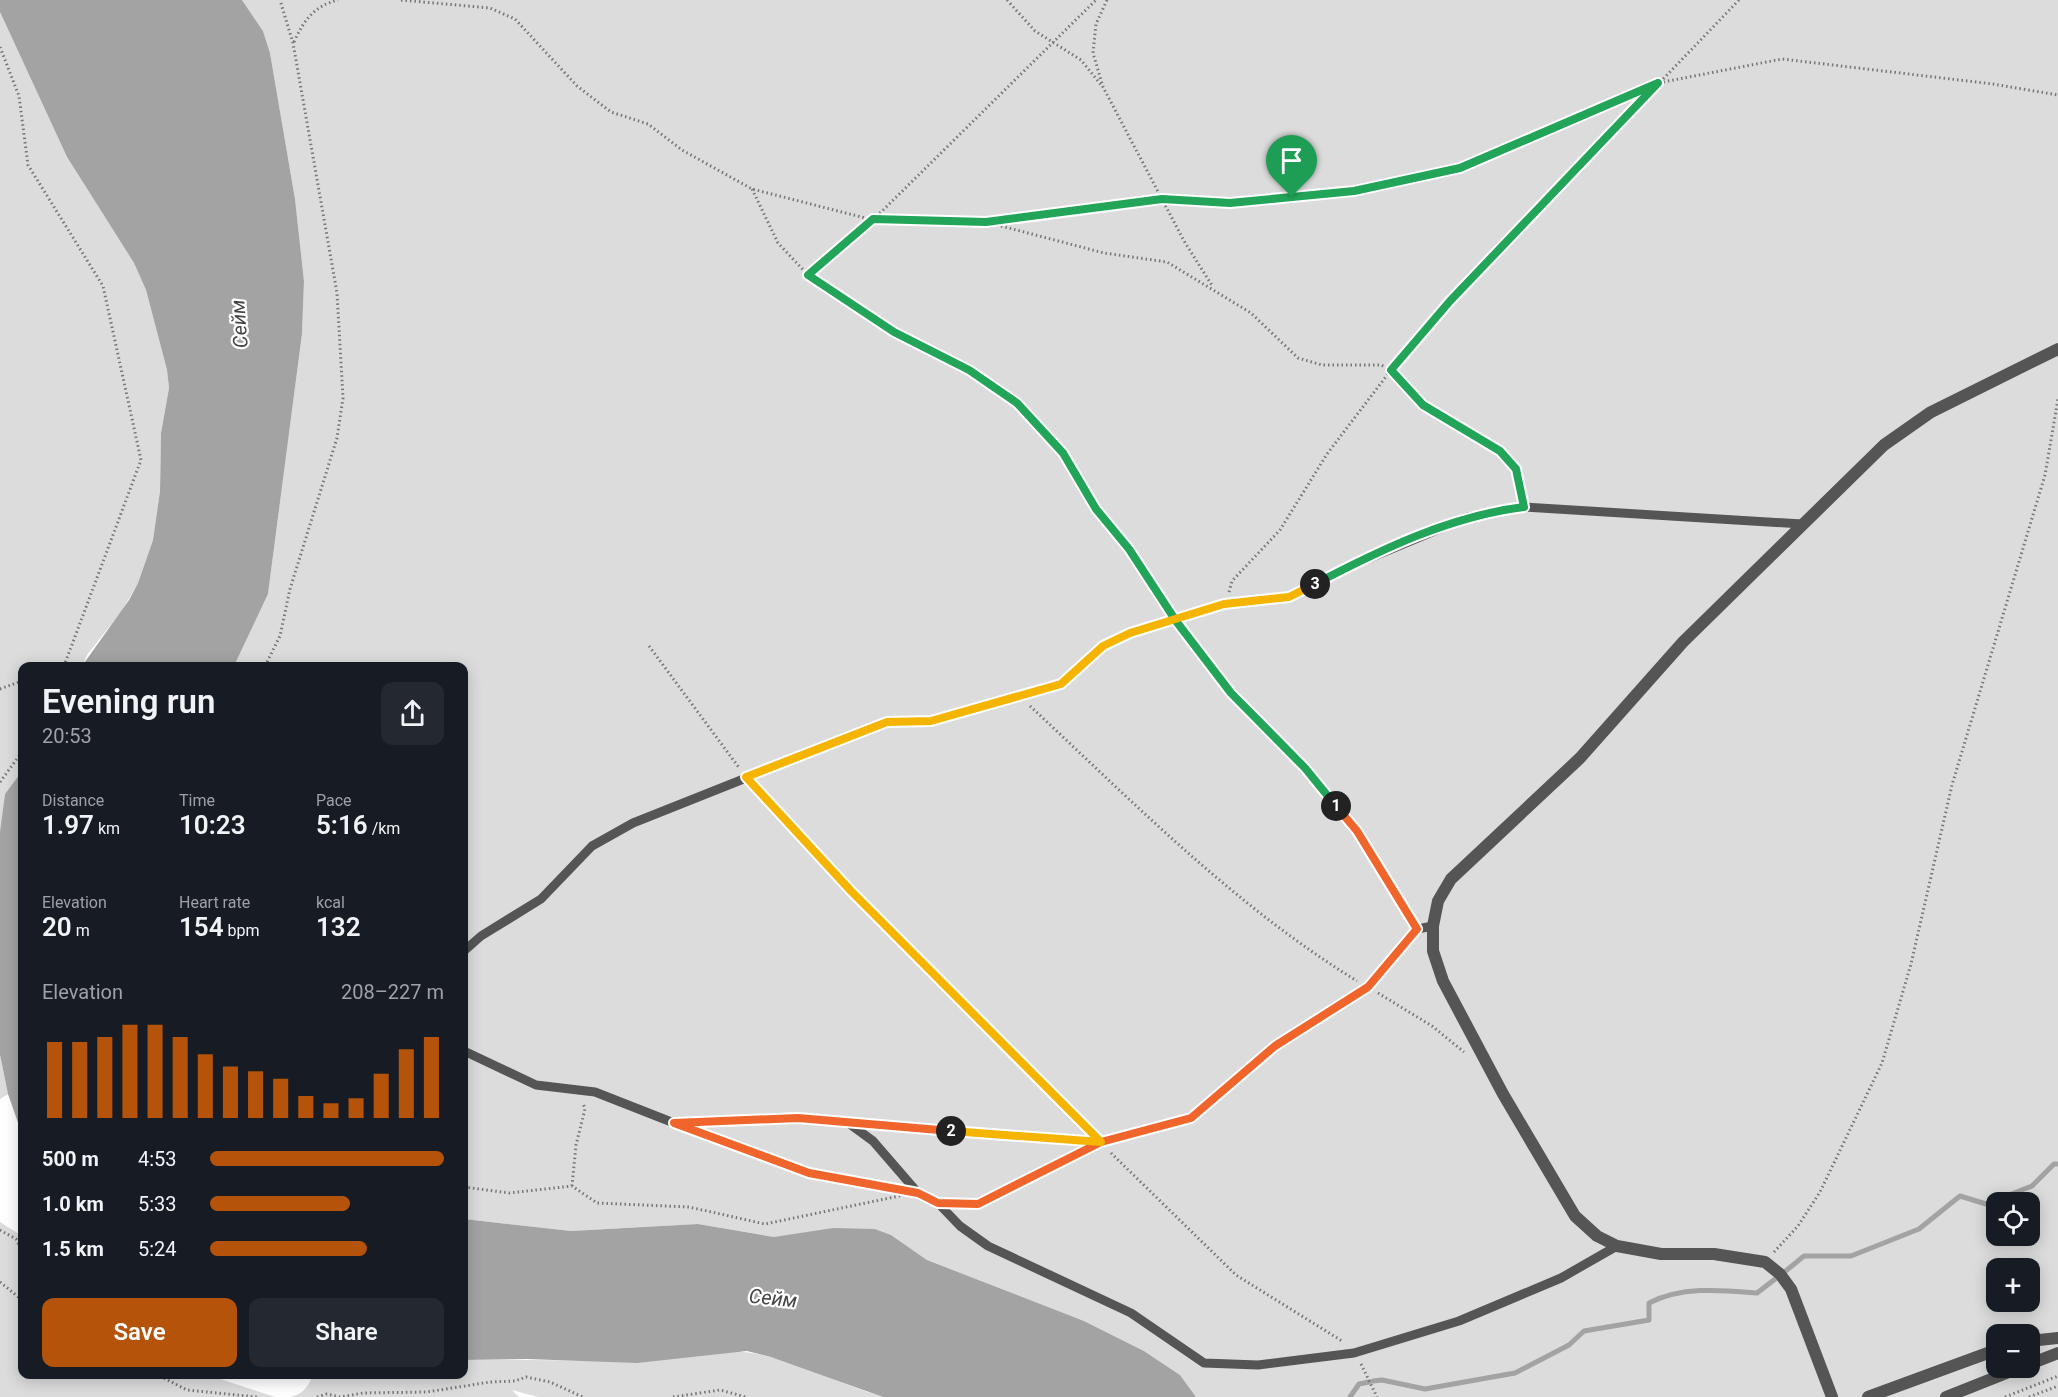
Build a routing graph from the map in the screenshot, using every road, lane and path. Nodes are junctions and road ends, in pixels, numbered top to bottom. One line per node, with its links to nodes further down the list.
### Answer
1 (280, 0): 8 (path)
2 (338, 0): 8 (path)
3 (401, 0): 14 (path)
4 (1007, 0): 9 (path)
5 (1096, 0): 9 (path)
6 (1107, 0): 12 (path)
7 (1739, 0): 11 (path)
8 (293, 43): 29 (path)
9 (1052, 44): 12 (path); 16 (path)
10 (0, 47): 28 (path)
11 (1658, 83): 13 (path); 15 (path); 21 (path)
12 (1103, 87): 15 (path)
13 (2058, 95)
14 (752, 189): 16 (path); 18 (path)
15 (1162, 199): 17 (path); 19 (path)
16 (873, 219): 17 (path); 18 (path)
17 (986, 222): 19 (path)
18 (808, 275): 26 (path)
19 (1214, 289): 21 (path)
20 (2058, 349): 24 (street)
21 (1391, 370): 23 (path); 25 (path)
22 (2058, 399): 53 (path)
23 (1524, 507): 24 (lane); 25 (lane)
24 (1802, 524): 36 (street)
25 (1224, 604): 26 (lane)
26 (1176, 621): 32 (lane); 37 (path)
27 (649, 646): 34 (path)
28 (65, 662)
29 (267, 662)
30 (18, 682): 31 (path)
31 (0, 689)
32 (1020, 696): 34 (lane); 39 (path)
33 (18, 757): 35 (path)
34 (746, 777): 38 (lane); 45 (path)
35 (0, 782)
36 (1433, 926): 37 (lane); 52 (street)
37 (1417, 929): 39 (lane)
38 (468, 947)
39 (1368, 987): 41 (path); 45 (lane)
40 (468, 1053): 42 (lane)
41 (1468, 1056)
42 (577, 1090): 44 (lane); 46 (path)
43 (847, 1122): 44 (lane); 45 (path); 48 (lane)
44 (674, 1123): 48 (path)
45 (1101, 1142): 49 (lane); 58 (path)
46 (572, 1186): 47 (path); 48 (path)
47 (468, 1187)
48 (918, 1193): 49 (lane)
49 (938, 1203): 58 (lane)
50 (0, 1230): 51 (path)
51 (18, 1243)
52 (1617, 1246): 53 (street); 58 (lane)
53 (1765, 1262): 72 (street)
54 (0, 1282): 55 (path)
55 (18, 1297)
56 (2058, 1338): 57 (street)
57 (2040, 1340)
58 (1354, 1353): 71 (path)
59 (2058, 1353): 61 (street)
60 (1986, 1354): 73 (street)
61 (2040, 1360)
62 (2058, 1377): 75 (path)
63 (1994, 1378): 74 (street)
64 (166, 1379): 66 (path)
65 (2058, 1386): 76 (path)
66 (257, 1397)
67 (317, 1397): 68 (path)
68 (583, 1397)
69 (673, 1397): 70 (path)
70 (747, 1397)
71 (1377, 1397)
72 (1832, 1397)
73 (1868, 1397)
74 (1946, 1397)
75 (2005, 1397)
76 (2029, 1397)

